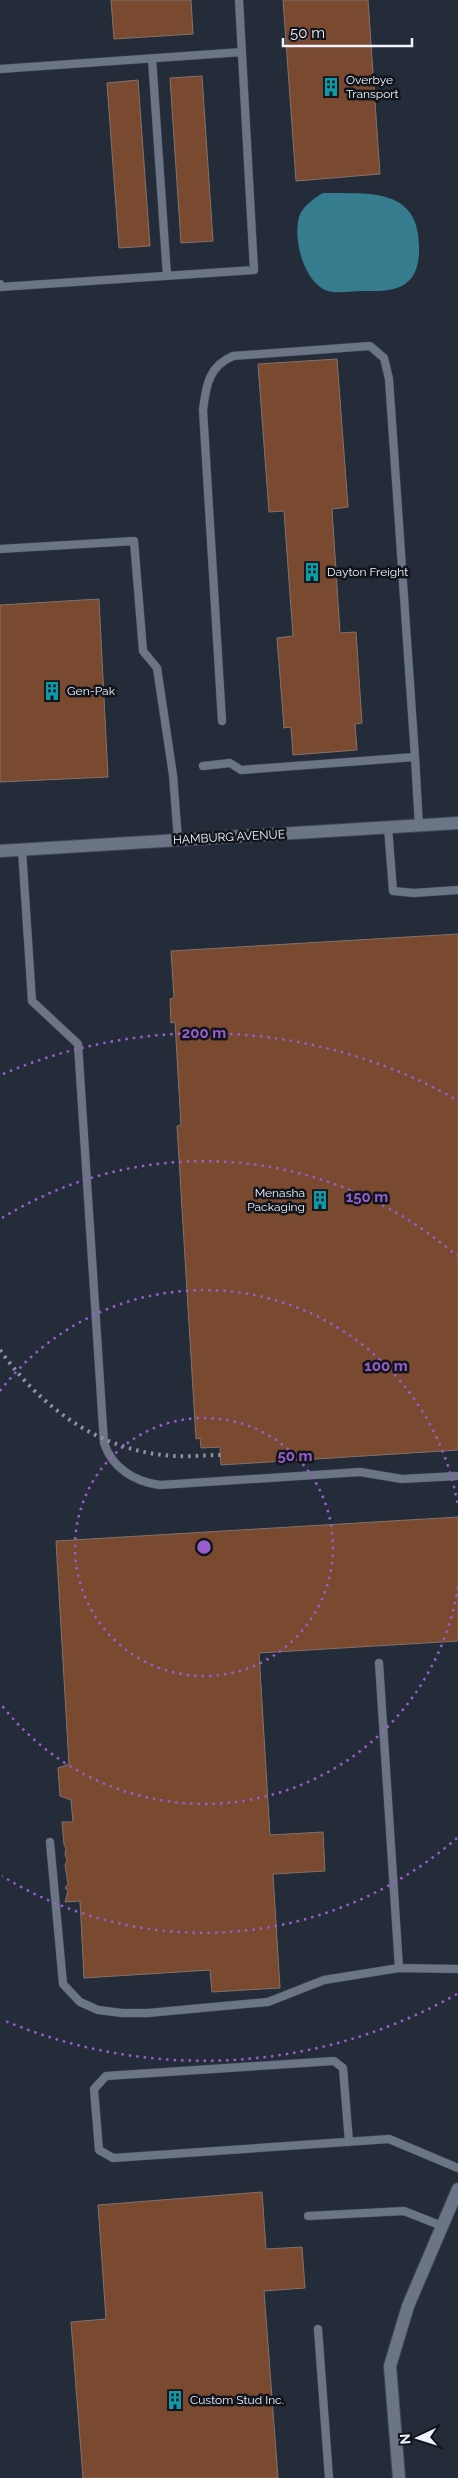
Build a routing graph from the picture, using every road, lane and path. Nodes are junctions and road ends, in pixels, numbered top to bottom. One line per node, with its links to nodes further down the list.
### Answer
1 (238, 0): 2 (lane)
2 (242, 52): 3 (lane); 5 (lane)
3 (152, 58): 4 (lane); 5 (lane)
4 (0, 69)
5 (167, 276): 6 (lane)
6 (0, 284)
7 (0, 549): 14 (lane)
8 (222, 721): 9 (lane)
9 (416, 757): 10 (lane); 12 (lane)
10 (203, 766)
11 (458, 824): 12 (street, HAMBURG AVENUE)
12 (419, 826): 13 (street, HAMBURG AVENUE)
13 (388, 827): 14 (street, HAMBURG AVENUE); 17 (lane)
14 (178, 840): 15 (street, HAMBURG AVENUE)
15 (22, 850): 16 (street, HAMBURG AVENUE); 18 (lane)
16 (0, 851)
17 (458, 890)
18 (458, 1476)
19 (379, 1663): 21 (lane)
20 (50, 1842): 21 (lane)
21 (399, 1968): 22 (lane)
22 (458, 1969)
23 (349, 2142): 23 (lane); 24 (lane)
24 (458, 2168)
25 (458, 2189): 27 (street)
26 (308, 2216): 27 (lane)
27 (442, 2226): 30 (street)
28 (318, 2329): 29 (lane)
29 (329, 2478)
30 (399, 2478)

